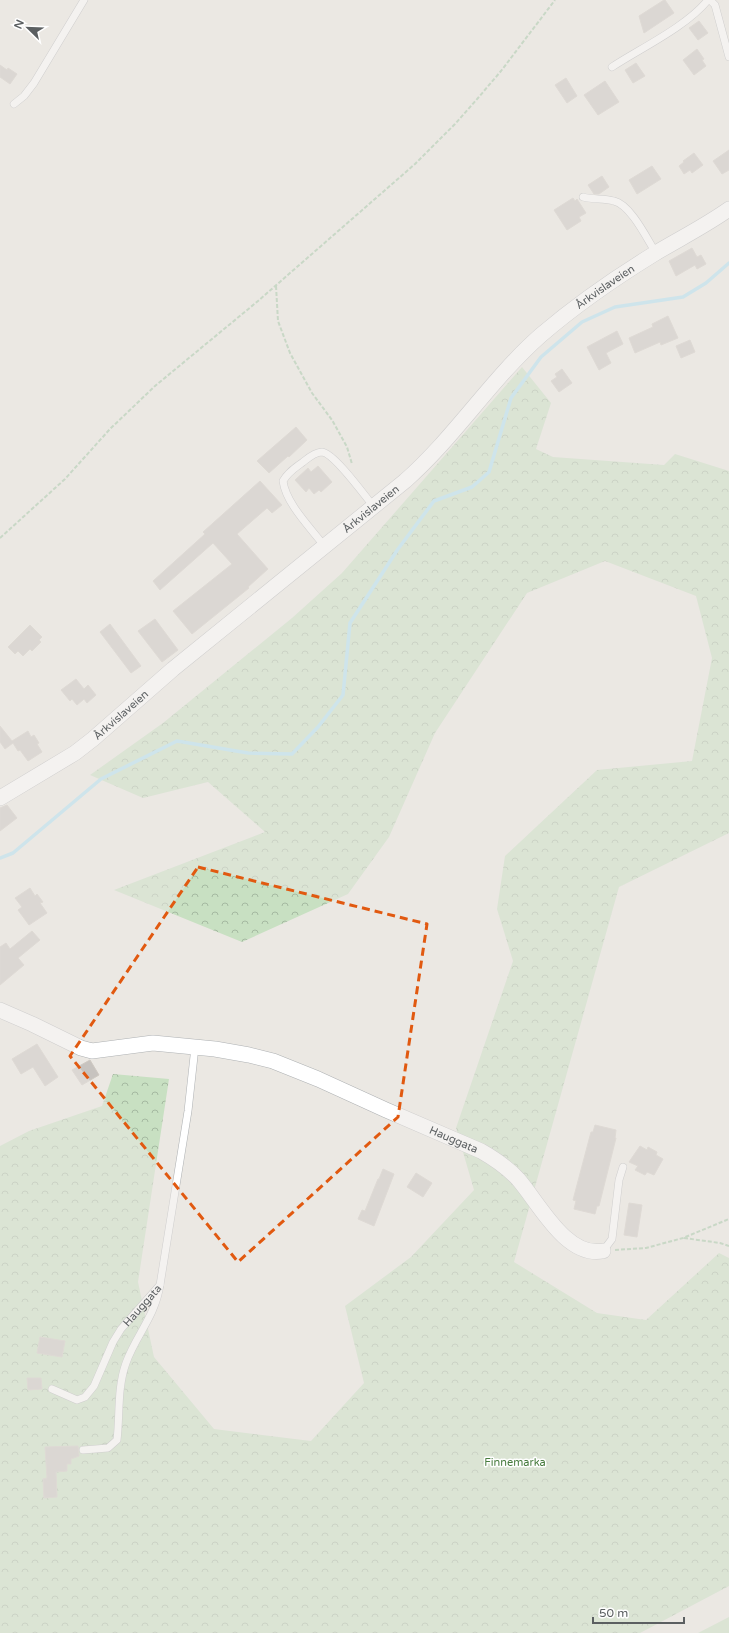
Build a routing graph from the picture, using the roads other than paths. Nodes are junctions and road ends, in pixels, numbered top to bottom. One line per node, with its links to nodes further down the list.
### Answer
1 (84, 0): 5 (lane)
2 (709, 0): 3 (lane); 4 (lane)
3 (729, 57)
4 (612, 67)
5 (14, 104)
6 (583, 197): 8 (lane)
7 (729, 209): 8 (street, Årkvislaveien)
8 (656, 253): 9 (street, Årkvislaveien)
9 (374, 507): 10 (street, Årkvislaveien); 10 (lane)
10 (325, 547): 11 (street, Årkvislaveien)
11 (0, 798)
12 (0, 1010): 13 (street, Hauggata)
13 (195, 1047): 15 (street, Hauggata); 16 (lane, Hauggata)
14 (622, 1167): 15 (lane)
15 (603, 1251)
16 (160, 1285): 17 (lane, Hauggata); 18 (lane)
17 (52, 1389)
18 (83, 1450)

